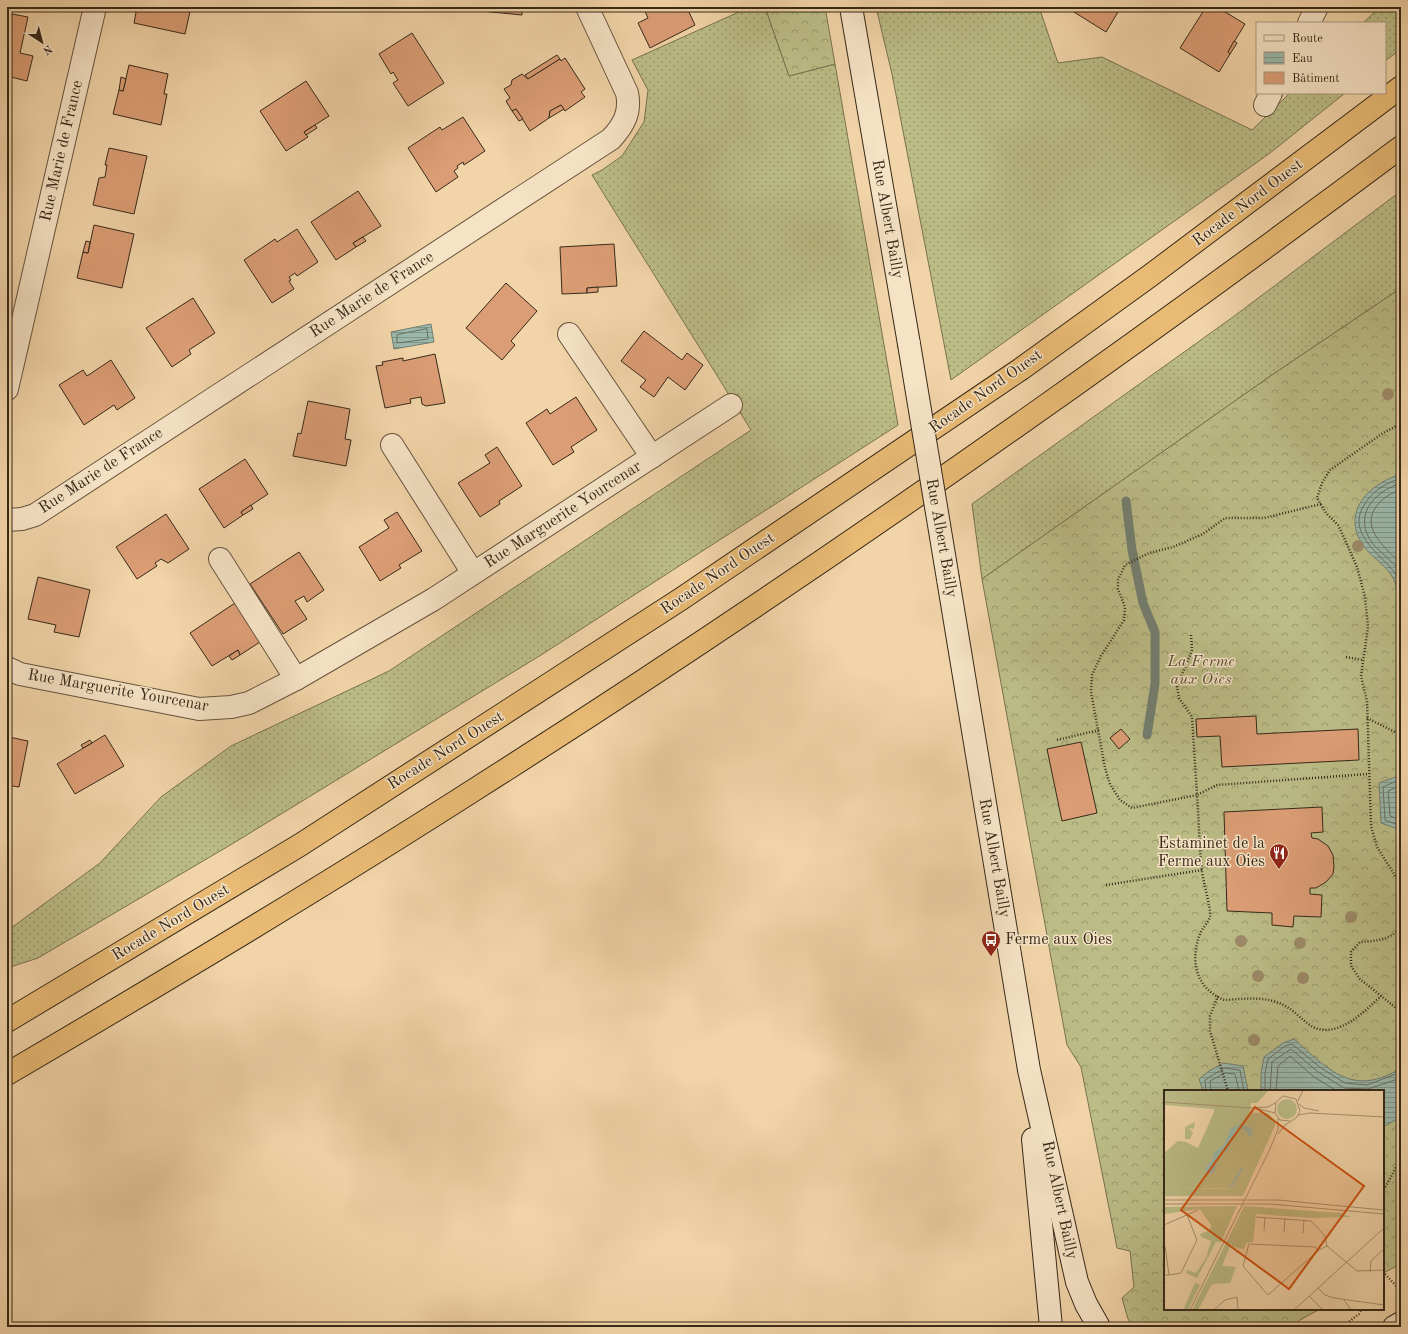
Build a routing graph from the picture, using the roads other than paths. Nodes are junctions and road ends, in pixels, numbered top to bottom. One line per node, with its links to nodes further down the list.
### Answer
1 (95, 7): 9 (street, Rue Marie de France)
2 (587, 7): 13 (street, Rue Marie de France)
3 (850, 7): 19 (street, Rue Albert Bailly, bridge)
4 (1317, 7): 5 (street)
5 (1310, 22)
6 (1401, 87): 18 (highway, Rocade Nord Ouest)
7 (1401, 147): 20 (highway)
8 (569, 334): 12 (street, Rue Marguerite Yourcenar)
9 (7, 390)
10 (731, 405): 12 (street, Rue Marguerite Yourcenar)
11 (392, 445): 15 (street, Rue Marguerite Yourcenar)
12 (652, 457): 15 (street, Rue Marguerite Yourcenar)
13 (7, 520)
14 (220, 558): 17 (street)
15 (473, 573): 17 (street, Rue Marguerite Yourcenar)
16 (7, 668): 17 (street, Rue Marguerite Yourcenar)
17 (296, 679)
18 (7, 1021)
19 (1029, 1070): 22 (street, Rue Albert Bailly); 23 (street, Rue Albert Bailly)
20 (7, 1074)
21 (1401, 1323): 24 (street)
22 (1051, 1327)
23 (1099, 1327)
24 (1394, 1327)

